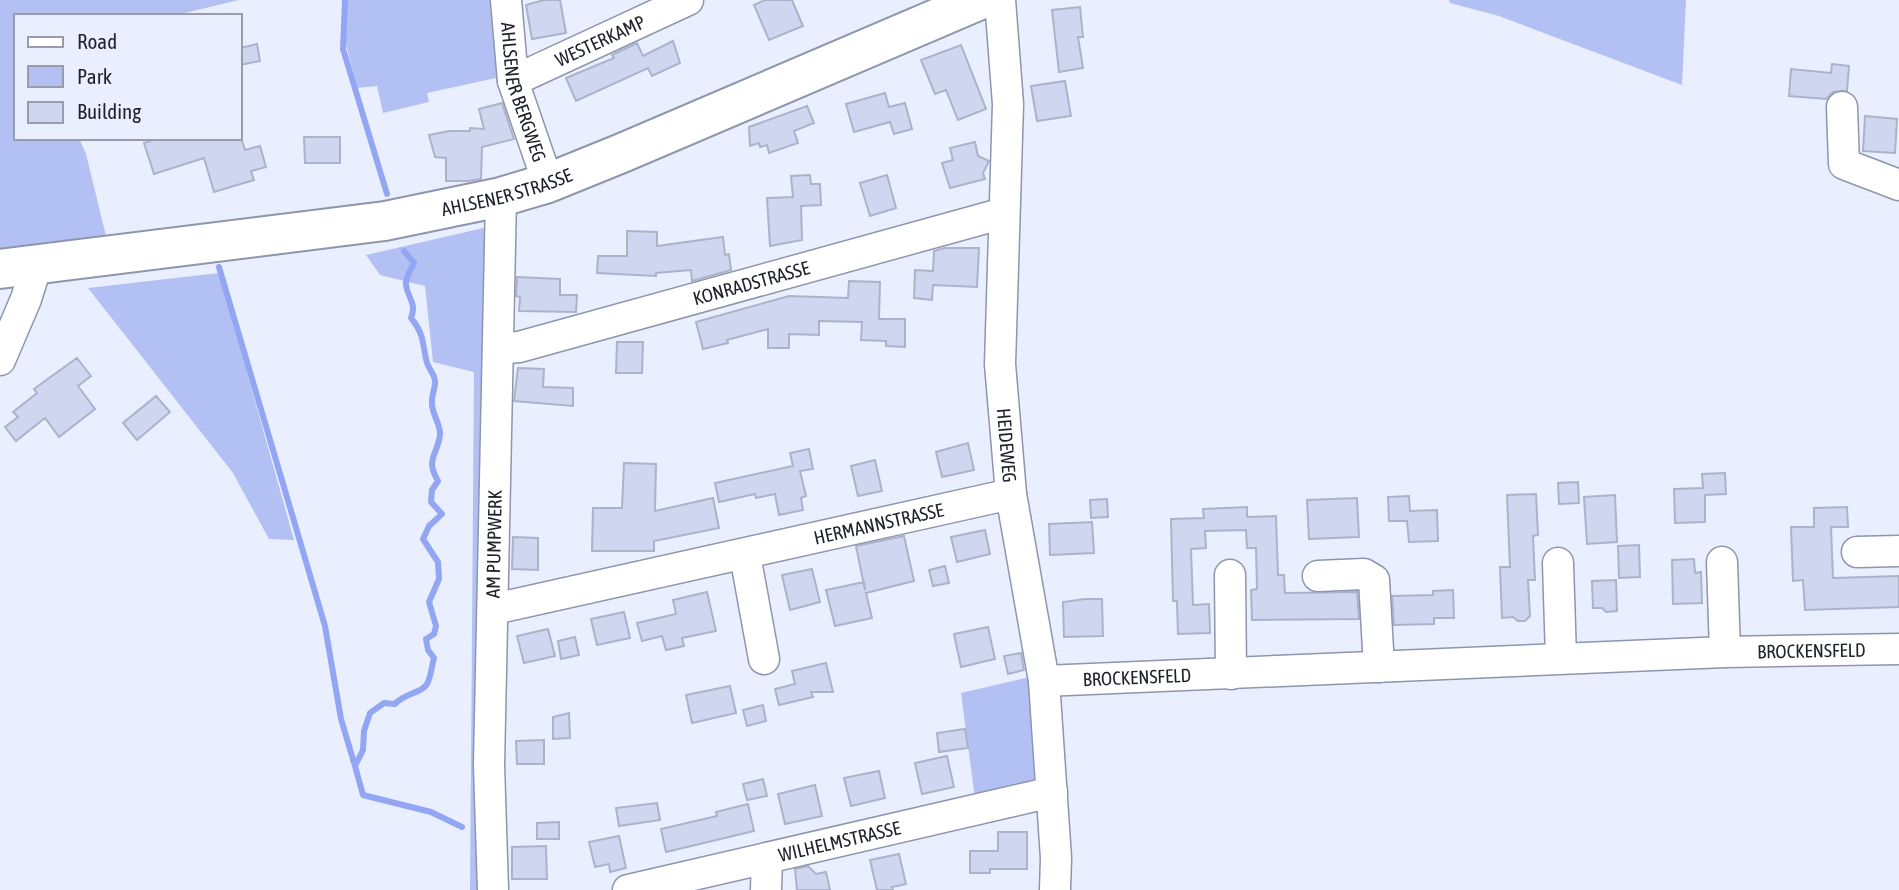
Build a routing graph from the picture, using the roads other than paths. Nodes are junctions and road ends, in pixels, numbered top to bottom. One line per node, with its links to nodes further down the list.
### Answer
1 (506, 0): 5 (street, AHLSENER BERGWEG)
2 (688, 0): 5 (street, WESTERKAMP)
3 (980, 0): 7 (main road, AHLSENER STRASSE)
4 (1000, 0): 10 (street, HEIDEWEG)
5 (513, 81): 7 (street, AHLSENER BERGWEG)
6 (1842, 107): 8 (street)
7 (548, 183): 9 (main road, AHLSENER STRASSE)
8 (1899, 185)
9 (500, 197): 11 (main road, AHLSENER STRASSE); 13 (street, AM PUMPWERK)
10 (1004, 213): 13 (street, KONRADSTRASSE); 15 (street, HEIDEWEG)
11 (37, 264): 12 (main road, AHLSENER STRASSE); 14 (street)
12 (0, 269)
13 (498, 349): 23 (street, AM PUMPWERK)
14 (0, 360)
15 (1011, 494): 18 (street, HERMANNSTRASSE); 30 (street, HEIDEWEG)
16 (1899, 551): 17 (street)
17 (1857, 552)
18 (744, 555): 23 (street, HERMANNSTRASSE); 27 (street)
19 (1722, 562): 25 (street)
20 (1558, 563): 26 (street)
21 (1230, 575): 29 (street)
22 (1318, 576): 28 (street)
23 (494, 609): 33 (street, AM PUMPWERK)
24 (1899, 649): 25 (street, BROCKENSFELD)
25 (1724, 652): 26 (street, BROCKENSFELD)
26 (1561, 658): 28 (street, BROCKENSFELD)
27 (764, 659)
28 (1379, 667): 29 (street, BROCKENSFELD)
29 (1231, 674): 30 (street, BROCKENSFELD)
30 (1044, 681): 31 (street, HEIDEWEG)
31 (1052, 792): 32 (street, WILHELMSTRASSE); 36 (street, HEIDEWEG)
32 (766, 858): 34 (street, WILHELMSTRASSE); 35 (street)
33 (493, 890)
34 (628, 890)
35 (766, 890)
36 (1055, 890)

